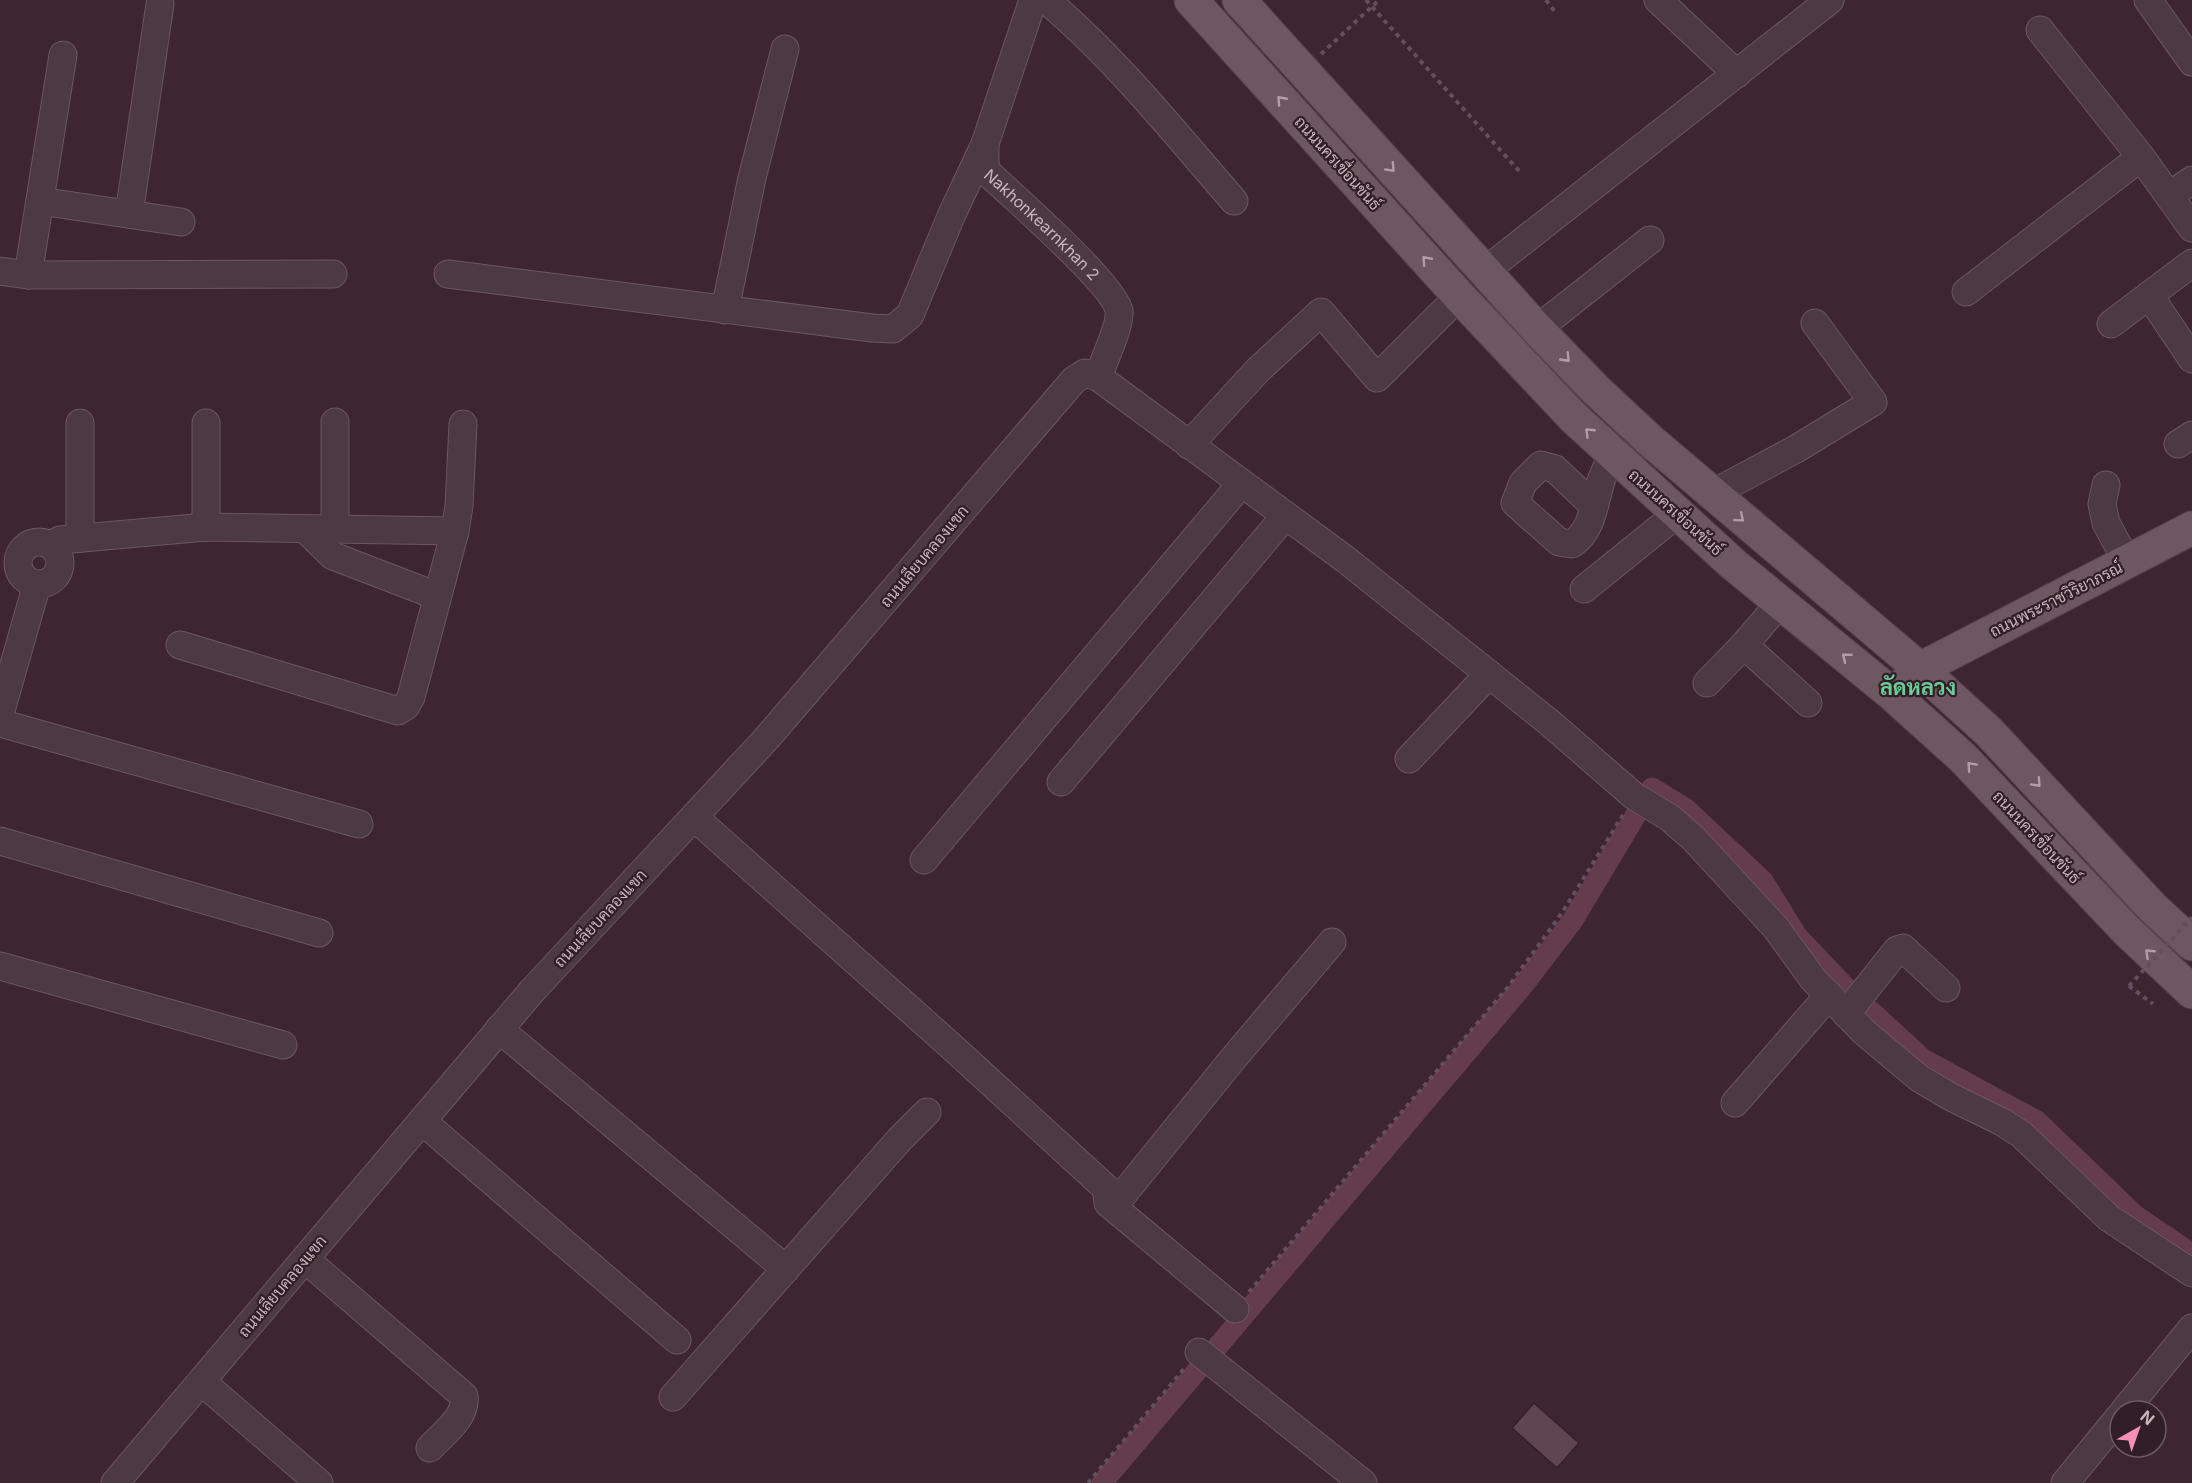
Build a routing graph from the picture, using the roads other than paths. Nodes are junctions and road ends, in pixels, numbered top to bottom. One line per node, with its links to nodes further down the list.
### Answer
1 (1033, 0): 15 (street, Nakhonkearnkhan 2)
2 (1046, 0): 21 (street)
3 (1191, 0): 17 (main road, ถนนนครเขื่อนขันธ์, one-way to 3)
4 (1239, 0): 14 (main road)
5 (1658, 0): 13 (street)
6 (1830, 0): 13 (street)
7 (2148, 0): 12 (street)
8 (160, 4): 22 (street)
9 (2040, 30): 16 (street)
10 (785, 49): 35 (street)
11 (63, 55): 20 (street)
12 (2192, 62)
13 (1737, 74): 27 (street)
14 (1366, 141): 17 (main road); 27 (main road, one-way to 27)
15 (985, 144): 35 (street); 40 (street, Nakhonkearnkhan 2)
16 (2140, 157): 19 (street); 32 (street)
17 (1340, 164): 34 (main road, ถนนนครเขื่อนขันธ์, one-way to 17)
18 (2192, 180): 19 (street)
19 (2169, 196): 24 (street)
20 (40, 201): 22 (street); 31 (street)
21 (1234, 201)
22 (129, 214): 23 (street)
23 (181, 222)
24 (2192, 228)
25 (1650, 240): 38 (street)
26 (2192, 262): 33 (street)
27 (1485, 271): 38 (main road)
28 (0, 272): 31 (street)
29 (333, 274): 31 (street)
30 (448, 274): 35 (street)
31 (28, 275)
32 (1966, 292)
33 (2149, 295): 37 (street); 39 (street)
34 (1458, 296): 45 (street); 46 (main road, ถนนนครเขื่อนขันธ์, one-way to 34)
35 (725, 310)
36 (1815, 323): 49 (street)
37 (2111, 324)
38 (1537, 329): 49 (main road, one-way to 49)
39 (2192, 359)
40 (1098, 377): 45 (street); 77 (street, ถนนเลียบคลองแขก)
41 (335, 422): 56 (street)
42 (80, 423): 58 (street)
43 (206, 423): 53 (street)
44 (463, 424): 57 (street)
45 (1189, 445): 47 (street)
46 (1612, 455): 50 (street); 51 (main road, ถนนนครเขื่อนขันธ์)
47 (1241, 484): 52 (street); 80 (street)
48 (2106, 485): 61 (street)
49 (1712, 494): 62 (main road, one-way to 62)
50 (1594, 506)
51 (1677, 514): 64 (street); 66 (main road, ถนนนครเขื่อนขันธ์)
52 (1285, 516): 70 (street); 76 (street)
53 (206, 527): 55 (street); 58 (street)
54 (2192, 528): 61 (main road, ถนนพระราชวิริยาภรณ์)
55 (305, 529): 56 (street); 65 (street)
56 (335, 529): 57 (street)
57 (455, 531): 65 (street)
58 (80, 538): 59 (street)
59 (51, 545): 60 (street); 63 (street)
60 (9, 558): 63 (street)
61 (2127, 562): 69 (main road, ถนนพระราชวิริยาภรณ์)
62 (1805, 573): 66 (main road); 69 (main road)
63 (37, 584): 74 (street)
64 (1584, 589)
65 (437, 596): 67 (street)
66 (1780, 603): 68 (street); 72 (main road, ถนนนครเขื่อนขันธ์, one-way to 66)
67 (180, 645)
68 (1744, 645): 71 (street); 73 (street)
69 (1920, 669): 72 (main road, ถนนพระราชวิริยาภรณ์); 83 (main road, one-way to 83)
70 (1489, 674): 75 (street); 87 (street)
71 (1707, 683)
72 (1892, 694): 86 (main road, ถนนนครเขื่อนขันธ์, one-way to 72)
73 (1808, 703)
74 (1, 710): 78 (street)
75 (1409, 759)
76 (1061, 782)
77 (694, 817): 88 (street, ถนนเลียบคลองแขก); 93 (street)
78 (359, 824)
79 (0, 841): 81 (street)
80 (924, 860)
81 (319, 933)
82 (1332, 942): 93 (street)
83 (2192, 944)
84 (0, 966): 89 (street)
85 (1946, 988): 87 (street)
86 (2192, 992)
87 (1849, 1001): 90 (street); 96 (street)
88 (499, 1029): 92 (street, ถนนเลียบคลองแขก); 95 (street)
89 (283, 1045)
90 (1736, 1103)
91 (927, 1112): 95 (street)
92 (422, 1121): 94 (street, ถนนเลียบคลองแขก); 99 (street)
93 (1113, 1207): 97 (street)
94 (305, 1259): 101 (street, ถนนเลียบคลองแขก); 105 (street)
95 (786, 1269): 102 (street)
96 (2192, 1273)
97 (1234, 1309)
98 (2192, 1328): 103 (street)
99 (677, 1340)
100 (1206, 1358): 108 (street)
101 (202, 1382): 106 (street, ถนนเลียบคลองแขก); 107 (street)
102 (673, 1397)
103 (2134, 1399)
104 (2108, 1431): 109 (street)
105 (430, 1448)
106 (115, 1483)
107 (319, 1483)
108 (1363, 1483)
109 (2065, 1483)

